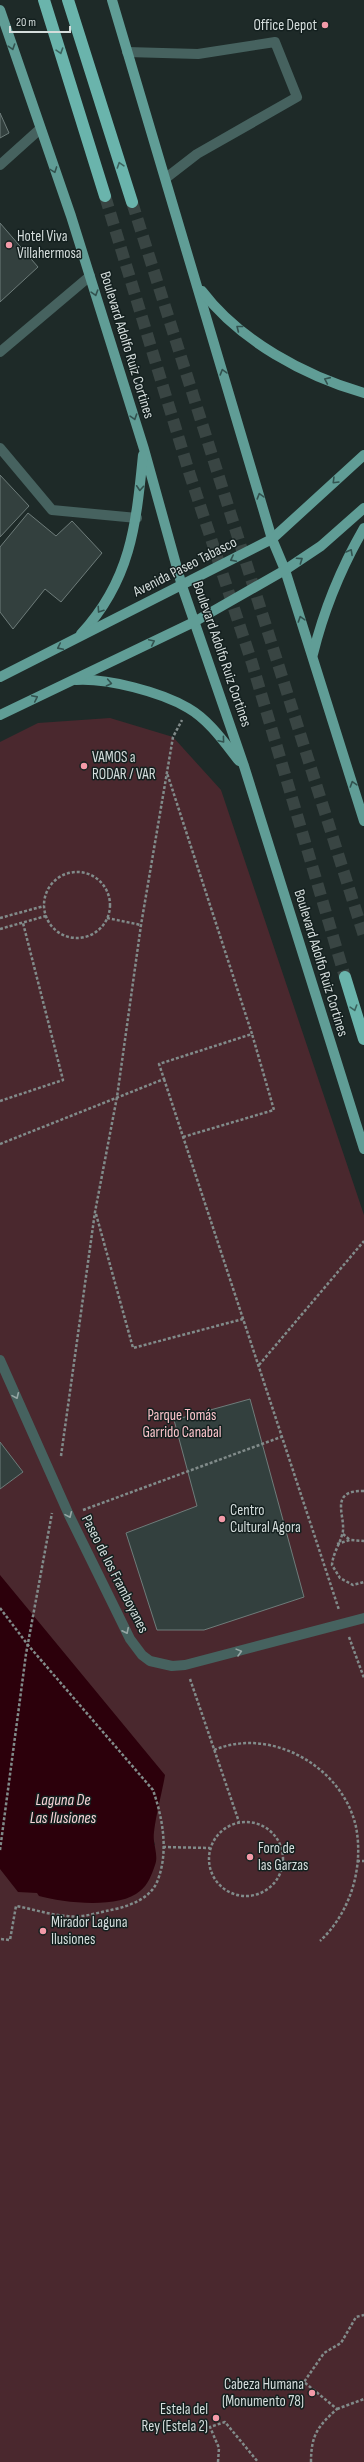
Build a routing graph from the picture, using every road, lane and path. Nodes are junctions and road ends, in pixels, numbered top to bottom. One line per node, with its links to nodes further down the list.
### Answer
1 (44, 0): 9 (highway, one-way to 9)
2 (68, 0): 10 (highway, one-way to 2)
3 (112, 0): 5 (main road)
4 (0, 10): 6 (main road, Boulevard Adolfo Ruiz Cortines, one-way to 6)
5 (127, 52): 8 (main road); 8 (street)
6 (40, 129): 7 (street); 11 (main road, Boulevard Adolfo Ruiz Cortines, one-way to 11)
7 (0, 165)
8 (166, 178): 12 (main road)
9 (106, 196)
10 (132, 202)
11 (90, 276): 13 (street); 16 (main road, Boulevard Adolfo Ruiz Cortines, one-way to 16)
12 (198, 287): 14 (main road, one-way to 12); 21 (main road, one-way to 12)
13 (0, 352)
14 (364, 393)
15 (0, 448): 19 (street)
16 (144, 449): 19 (main road, one-way to 19); 23 (main road, Boulevard Adolfo Ruiz Cortines)
17 (364, 455): 21 (main road, Avenida Paseo Tabasco, one-way to 21)
18 (364, 508): 22 (main road, one-way to 18)
19 (136, 518): 25 (main road, one-way to 25)
20 (364, 528): 26 (main road, one-way to 20)
21 (272, 539): 22 (main road); 23 (main road, Avenida Paseo Tabasco, one-way to 23)
22 (285, 570): 24 (main road); 26 (main road, one-way to 22)
23 (182, 586): 24 (main road, Boulevard Adolfo Ruiz Cortines); 25 (main road, Avenida Paseo Tabasco)
24 (194, 622): 28 (main road, one-way to 24); 31 (main road, Boulevard Adolfo Ruiz Cortines)
25 (76, 639): 27 (main road, Avenida Paseo Tabasco, one-way to 27)
26 (312, 654): 33 (main road, one-way to 26)
27 (0, 677)
28 (70, 681): 29 (main road, one-way to 29); 30 (main road, one-way to 28)
29 (188, 708): 31 (main road, one-way to 31); 32 (path)
30 (0, 715)
31 (244, 766): 49 (main road, Boulevard Adolfo Ruiz Cortines)
32 (167, 772): 39 (path); 42 (path)
33 (364, 821)
34 (44, 906): 35 (path); 36 (path); 37 (path)
35 (46, 916): 37 (path); 38 (path)
36 (0, 918)
37 (107, 918): 39 (path)
38 (23, 923): 40 (path); 46 (path)
39 (141, 925): 45 (path)
40 (0, 929)
41 (345, 978): 43 (highway, one-way to 43)
42 (252, 1034): 44 (path); 47 (path)
43 (364, 1039)
44 (164, 1078): 45 (path); 47 (path)
45 (117, 1097): 48 (path); 50 (path)
46 (0, 1101)
47 (183, 1137): 52 (path)
48 (0, 1144)
49 (364, 1148)
50 (95, 1212): 52 (path); 56 (path)
51 (364, 1241): 54 (path)
52 (243, 1319): 54 (path)
53 (0, 1360): 56 (street, Paseo de los Framboyanes, one-way to 56)
54 (258, 1366): 55 (path)
55 (282, 1437): 58 (path); 64 (path)
56 (56, 1485): 58 (street, Paseo de los Framboyanes, one-way to 58); 69 (path)
57 (364, 1491): 59 (path)
58 (69, 1515): 70 (street, Paseo de los Framboyanes, one-way to 70)
59 (343, 1534): 60 (path); 62 (path)
60 (350, 1540): 61 (path); 62 (path)
61 (364, 1540)
62 (337, 1544): 63 (path)
63 (332, 1565): 64 (path); 65 (path)
64 (326, 1569): 68 (path)
65 (364, 1582)
66 (0, 1608): 69 (path)
67 (364, 1618): 68 (street, Paseo de los Framboyanes)
68 (344, 1624): 70 (street, Paseo de los Framboyanes, one-way to 68); 71 (path)
69 (28, 1645): 74 (path); 76 (path)
70 (185, 1665): 72 (path)
71 (364, 1678)
72 (214, 1750): 73 (path); 77 (path)
73 (239, 1822): 75 (path); 75 (path)
74 (163, 1847): 75 (path); 79 (path)
75 (210, 1848)
76 (0, 1850)
77 (356, 1860): 78 (path); 80 (path)
78 (364, 1861)
79 (0, 1939)
80 (320, 1941)
81 (364, 2315): 83 (path)
82 (364, 2399): 83 (path)
83 (337, 2409): 86 (path)
84 (218, 2462): 85 (path)
85 (258, 2462)
86 (311, 2462)

